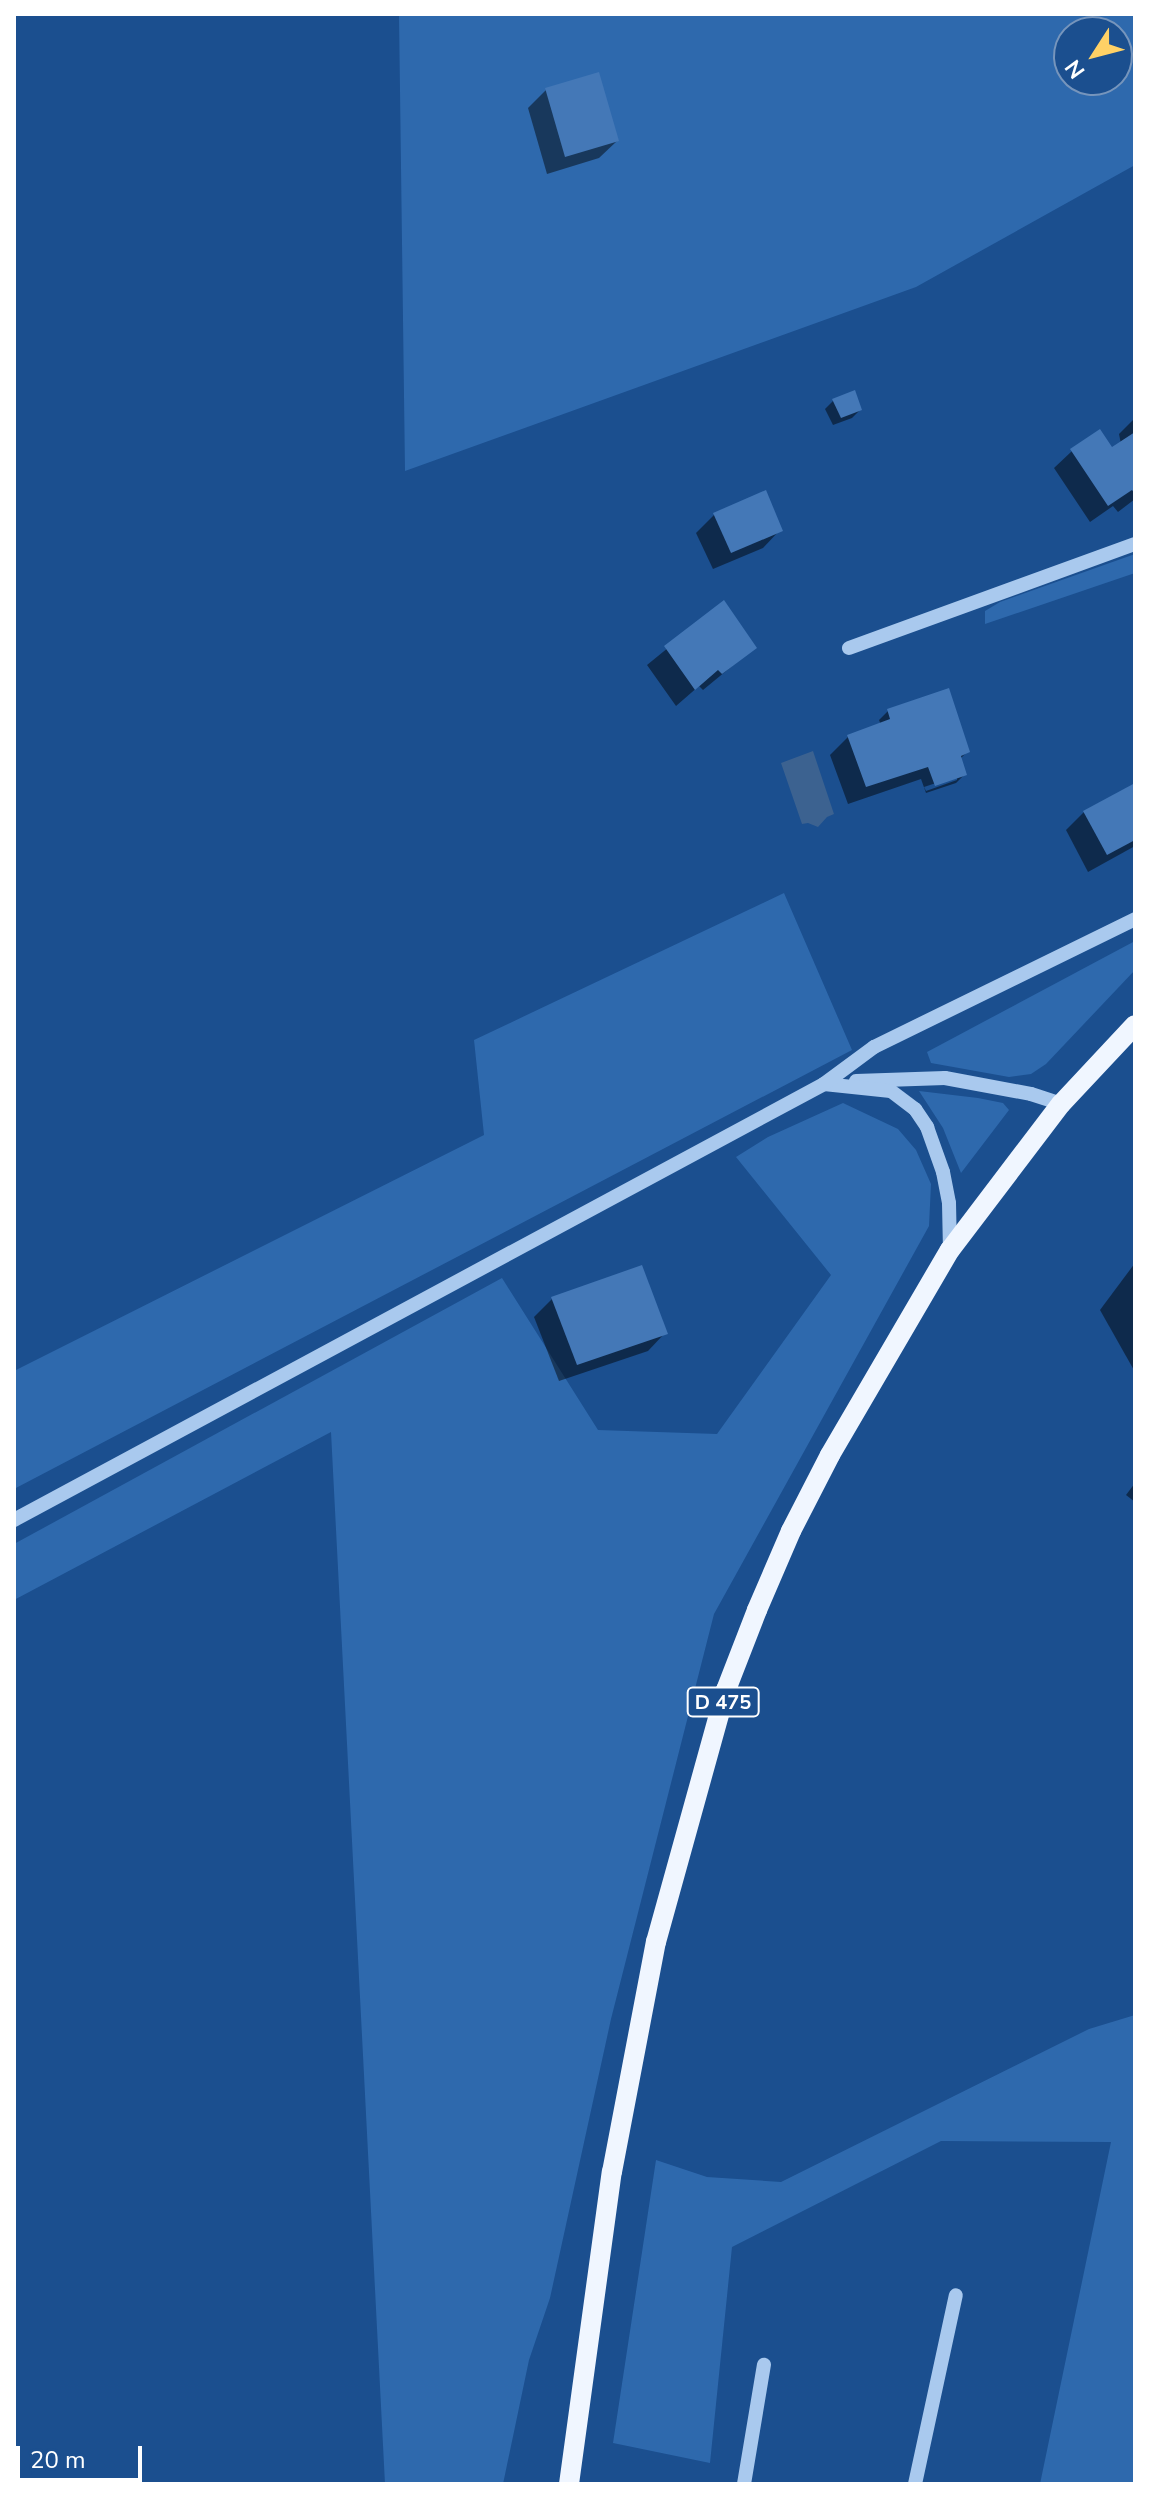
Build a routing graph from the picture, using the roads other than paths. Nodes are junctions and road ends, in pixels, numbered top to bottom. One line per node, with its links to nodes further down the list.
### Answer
1 (1135, 544): 2 (street)
2 (849, 648)
3 (1135, 919): 5 (street)
4 (1135, 1025): 6 (main road, D 475)
5 (824, 1084): 6 (street); 7 (street); 8 (street)
6 (1061, 1104): 7 (main road, D 475)
7 (950, 1250): 11 (main road, D 475)
8 (14, 1520)
9 (956, 2295): 13 (street)
10 (764, 2365): 12 (street)
11 (569, 2484)
12 (744, 2484)
13 (915, 2484)

